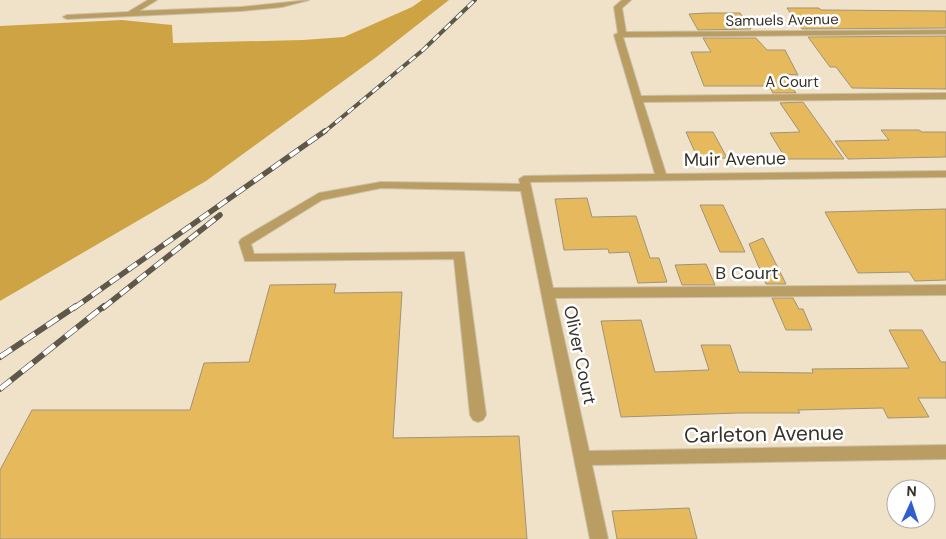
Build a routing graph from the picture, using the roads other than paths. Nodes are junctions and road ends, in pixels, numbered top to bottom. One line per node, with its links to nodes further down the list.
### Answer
1 (153, 0): 4 (street)
2 (305, 0): 4 (street)
3 (627, 0): 7 (street)
4 (130, 13): 5 (street)
5 (67, 17)
6 (946, 32): 7 (street, Samuels Avenue)
7 (620, 35): 9 (street)
8 (946, 96): 9 (street, A Court)
9 (638, 99): 11 (street)
10 (946, 174): 11 (street, Muir Avenue)
11 (662, 178): 12 (street, Muir Avenue)
12 (525, 184): 14 (street, Oliver Court); 15 (street, Muir Avenue)
13 (946, 290): 14 (street, B Court)
14 (548, 293): 17 (street, Oliver Court)
15 (478, 415)
16 (946, 452): 17 (street, Carleton Avenue)
17 (583, 458): 18 (street, Oliver Court)
18 (600, 539)

